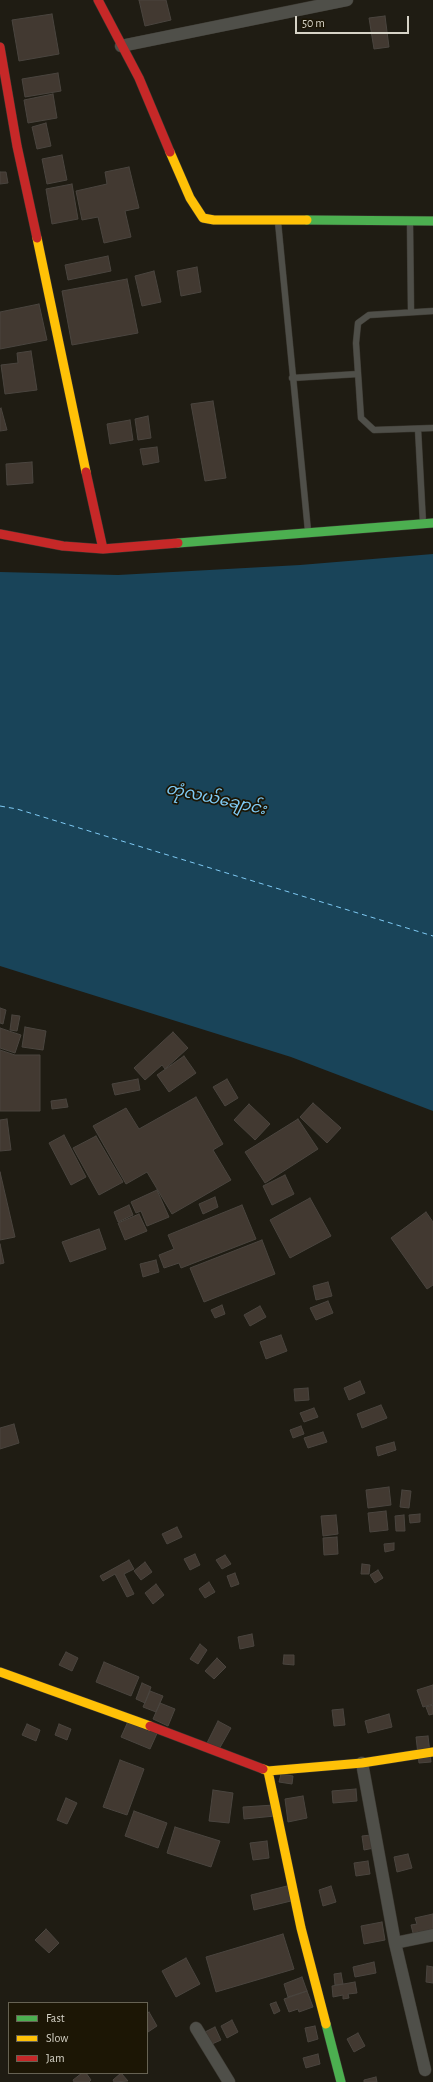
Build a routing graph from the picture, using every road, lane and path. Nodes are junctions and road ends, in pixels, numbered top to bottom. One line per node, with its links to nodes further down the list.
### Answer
1 (98, 0): 3 (street)
2 (347, 0): 3 (street)
3 (121, 46): 5 (street)
4 (0, 47): 18 (street)
5 (278, 220): 6 (street); 11 (lane)
6 (410, 221): 7 (street); 9 (lane)
7 (433, 221)
8 (433, 311): 9 (lane)
9 (412, 312): 10 (lane)
10 (358, 374): 11 (lane); 12 (lane)
11 (292, 378): 16 (lane)
12 (418, 428): 13 (lane); 15 (lane)
13 (433, 428)
14 (433, 523): 15 (street)
15 (423, 524): 16 (street)
16 (308, 533): 18 (street)
17 (0, 534): 18 (street)
18 (103, 549)
19 (0, 1672): 22 (street)
20 (433, 1752): 21 (street)
21 (362, 1763): 22 (street); 24 (street)
22 (268, 1771): 28 (street)
23 (433, 1935): 24 (street)
24 (395, 1943): 26 (street)
25 (196, 2028): 27 (street)
26 (425, 2070)
27 (229, 2082)
28 (341, 2082)

